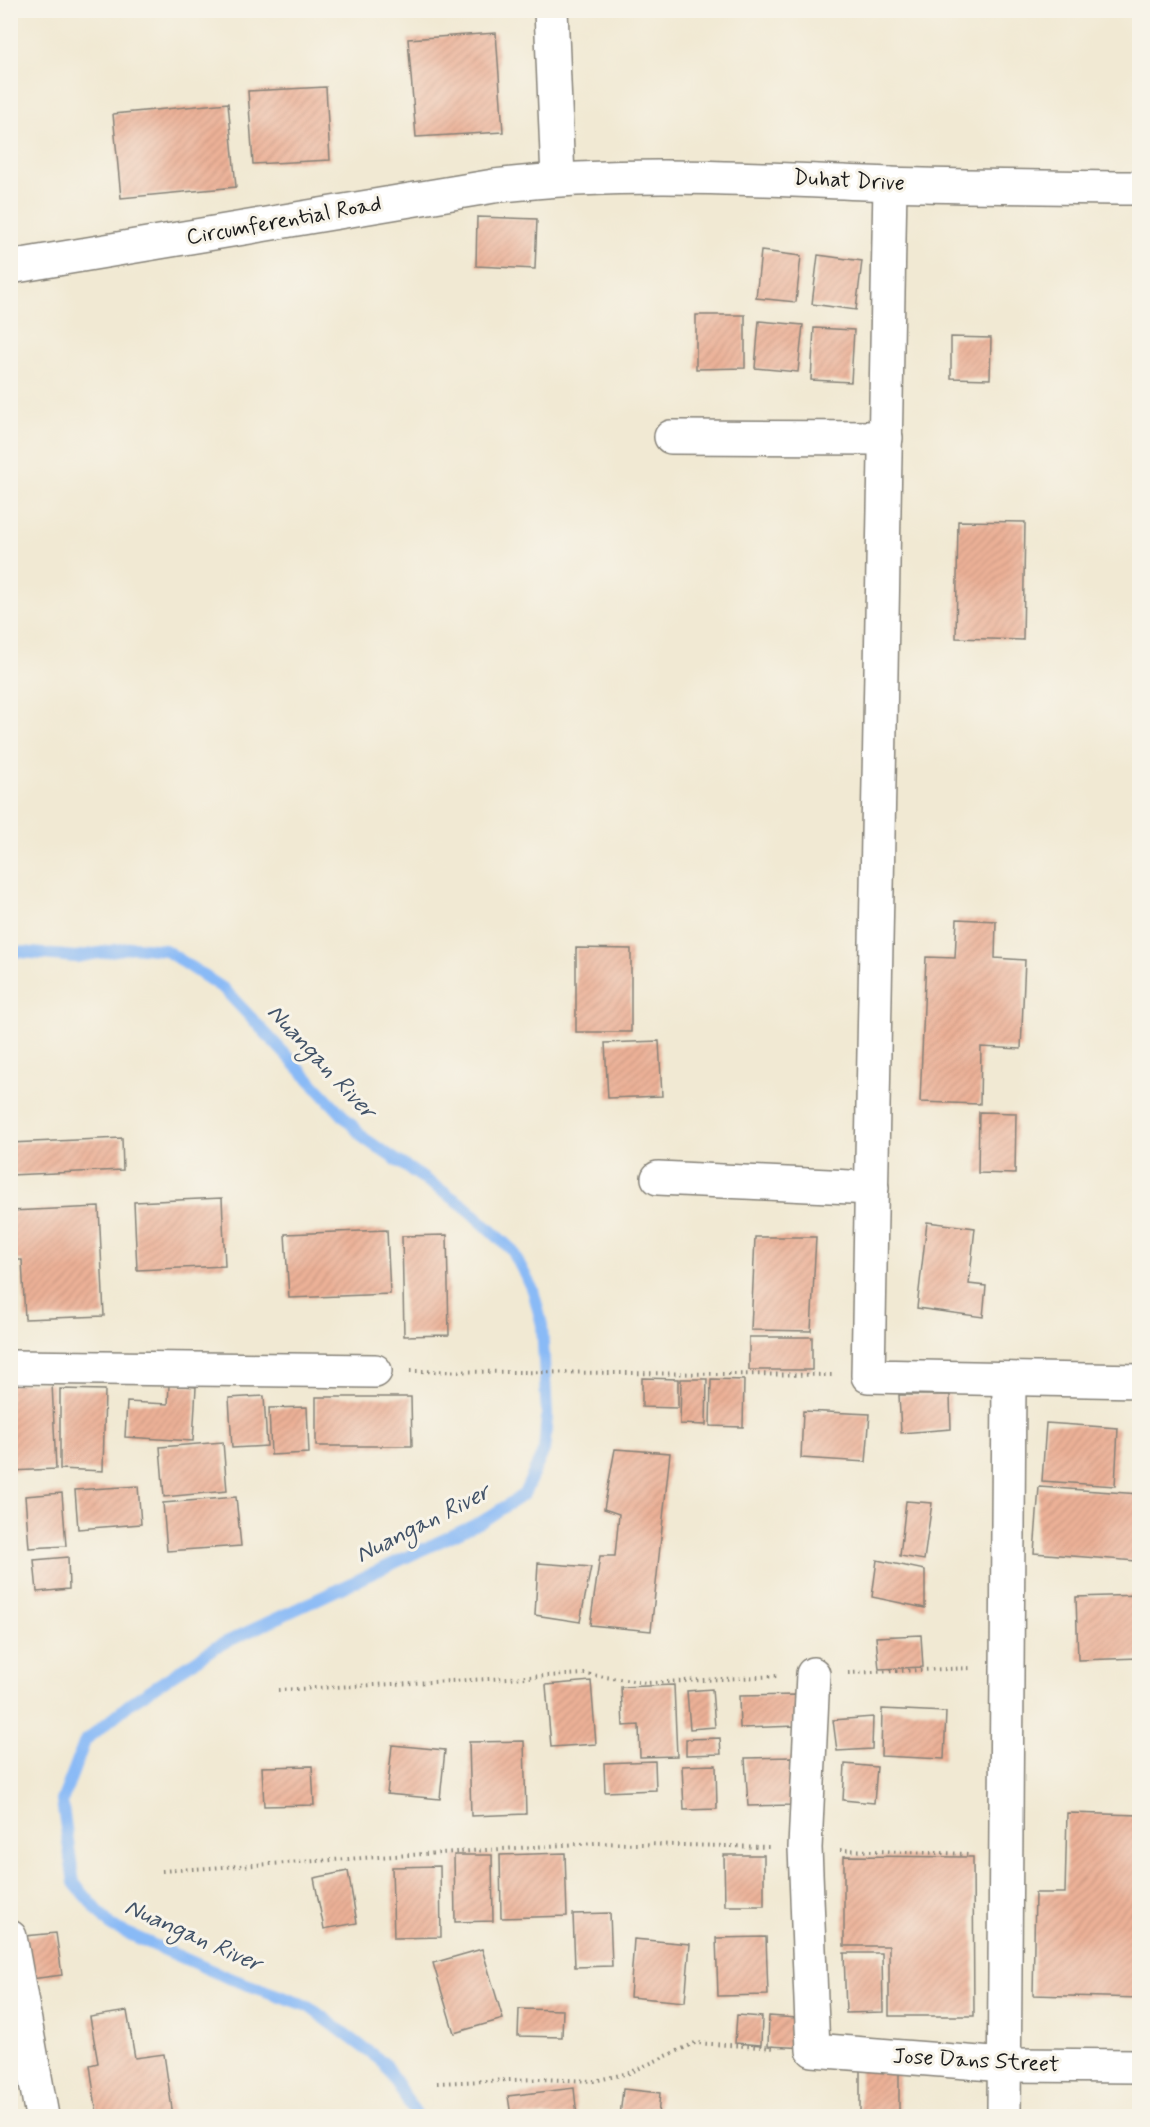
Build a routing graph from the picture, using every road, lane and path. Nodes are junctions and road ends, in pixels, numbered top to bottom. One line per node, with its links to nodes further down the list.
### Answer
1 (551, 10): 2 (street)
2 (558, 178): 3 (street, Duhat Drive); 5 (street, Circumferential Road)
3 (890, 184): 4 (street, Duhat Drive); 7 (street)
4 (1140, 188)
5 (10, 267)
6 (671, 438): 7 (street)
7 (886, 438): 9 (street)
8 (658, 1178): 9 (street)
9 (872, 1188): 12 (street)
10 (10, 1367): 11 (street)
11 (375, 1371): 12 (path)
12 (868, 1376): 13 (street)
13 (1009, 1379): 14 (street); 15 (street)
14 (1140, 1381)
15 (1008, 1666): 16 (path); 19 (street)
16 (813, 1674): 17 (path); 18 (street)
17 (278, 1690)
18 (805, 1848): 19 (path); 20 (path); 22 (street)
19 (1007, 1855): 23 (street)
20 (162, 1871)
21 (10, 1937): 26 (street)
22 (813, 2050): 23 (street, Jose Dans Street); 25 (path)
23 (1005, 2065): 24 (street, Jose Dans Street); 27 (street)
24 (1140, 2066)
25 (437, 2083)
26 (42, 2116)
27 (1004, 2116)

